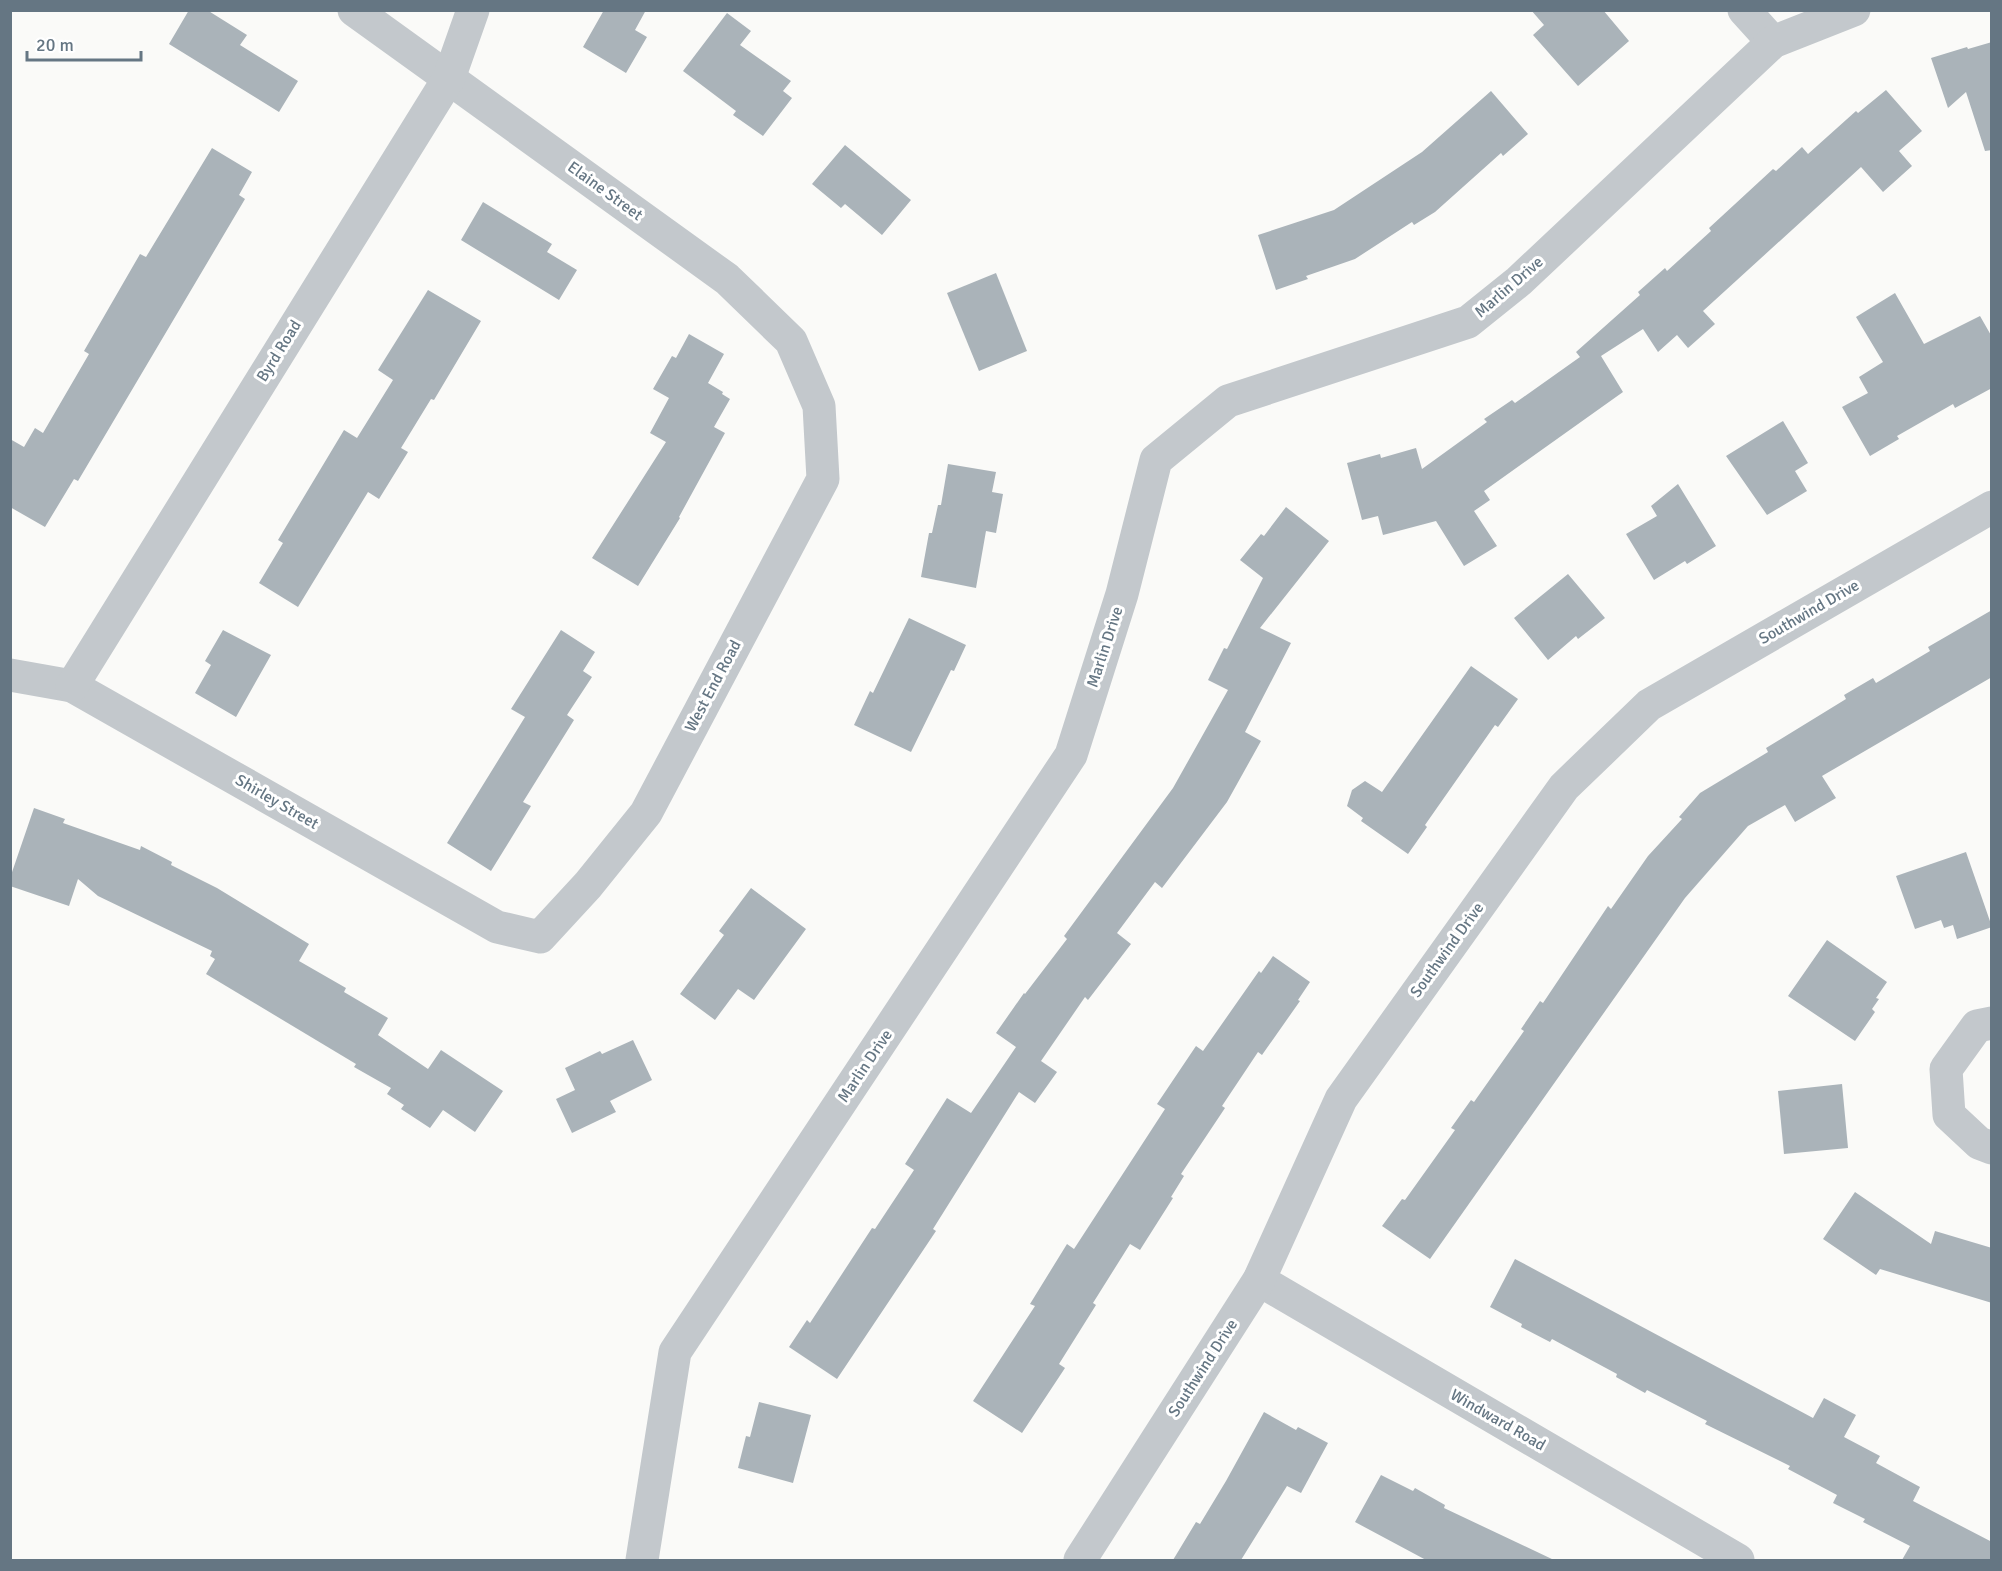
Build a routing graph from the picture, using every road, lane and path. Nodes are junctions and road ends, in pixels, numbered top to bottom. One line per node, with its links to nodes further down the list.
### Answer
1 (354, 10): 6 (street, Elaine Street)
2 (473, 10): 6 (street, Byrd Road)
3 (1744, 10): 5 (street)
4 (1854, 10): 5 (street, Marlin Drive)
5 (1773, 42): 15 (street, Marlin Drive)
6 (448, 78): 7 (street, Elaine Street); 10 (street, Byrd Road)
7 (819, 406): 11 (street, West End Road)
8 (1992, 507): 14 (street, Southwind Drive)
9 (10, 675): 10 (street, Shirley Street)
10 (72, 686): 11 (street, Shirley Street)
11 (540, 937)
12 (1992, 1023): 13 (street)
13 (1992, 1148)
14 (1259, 1280): 16 (street, Southwind Drive); 17 (street, Windward Road)
15 (642, 1560)
16 (1080, 1560)
17 (1738, 1560)

